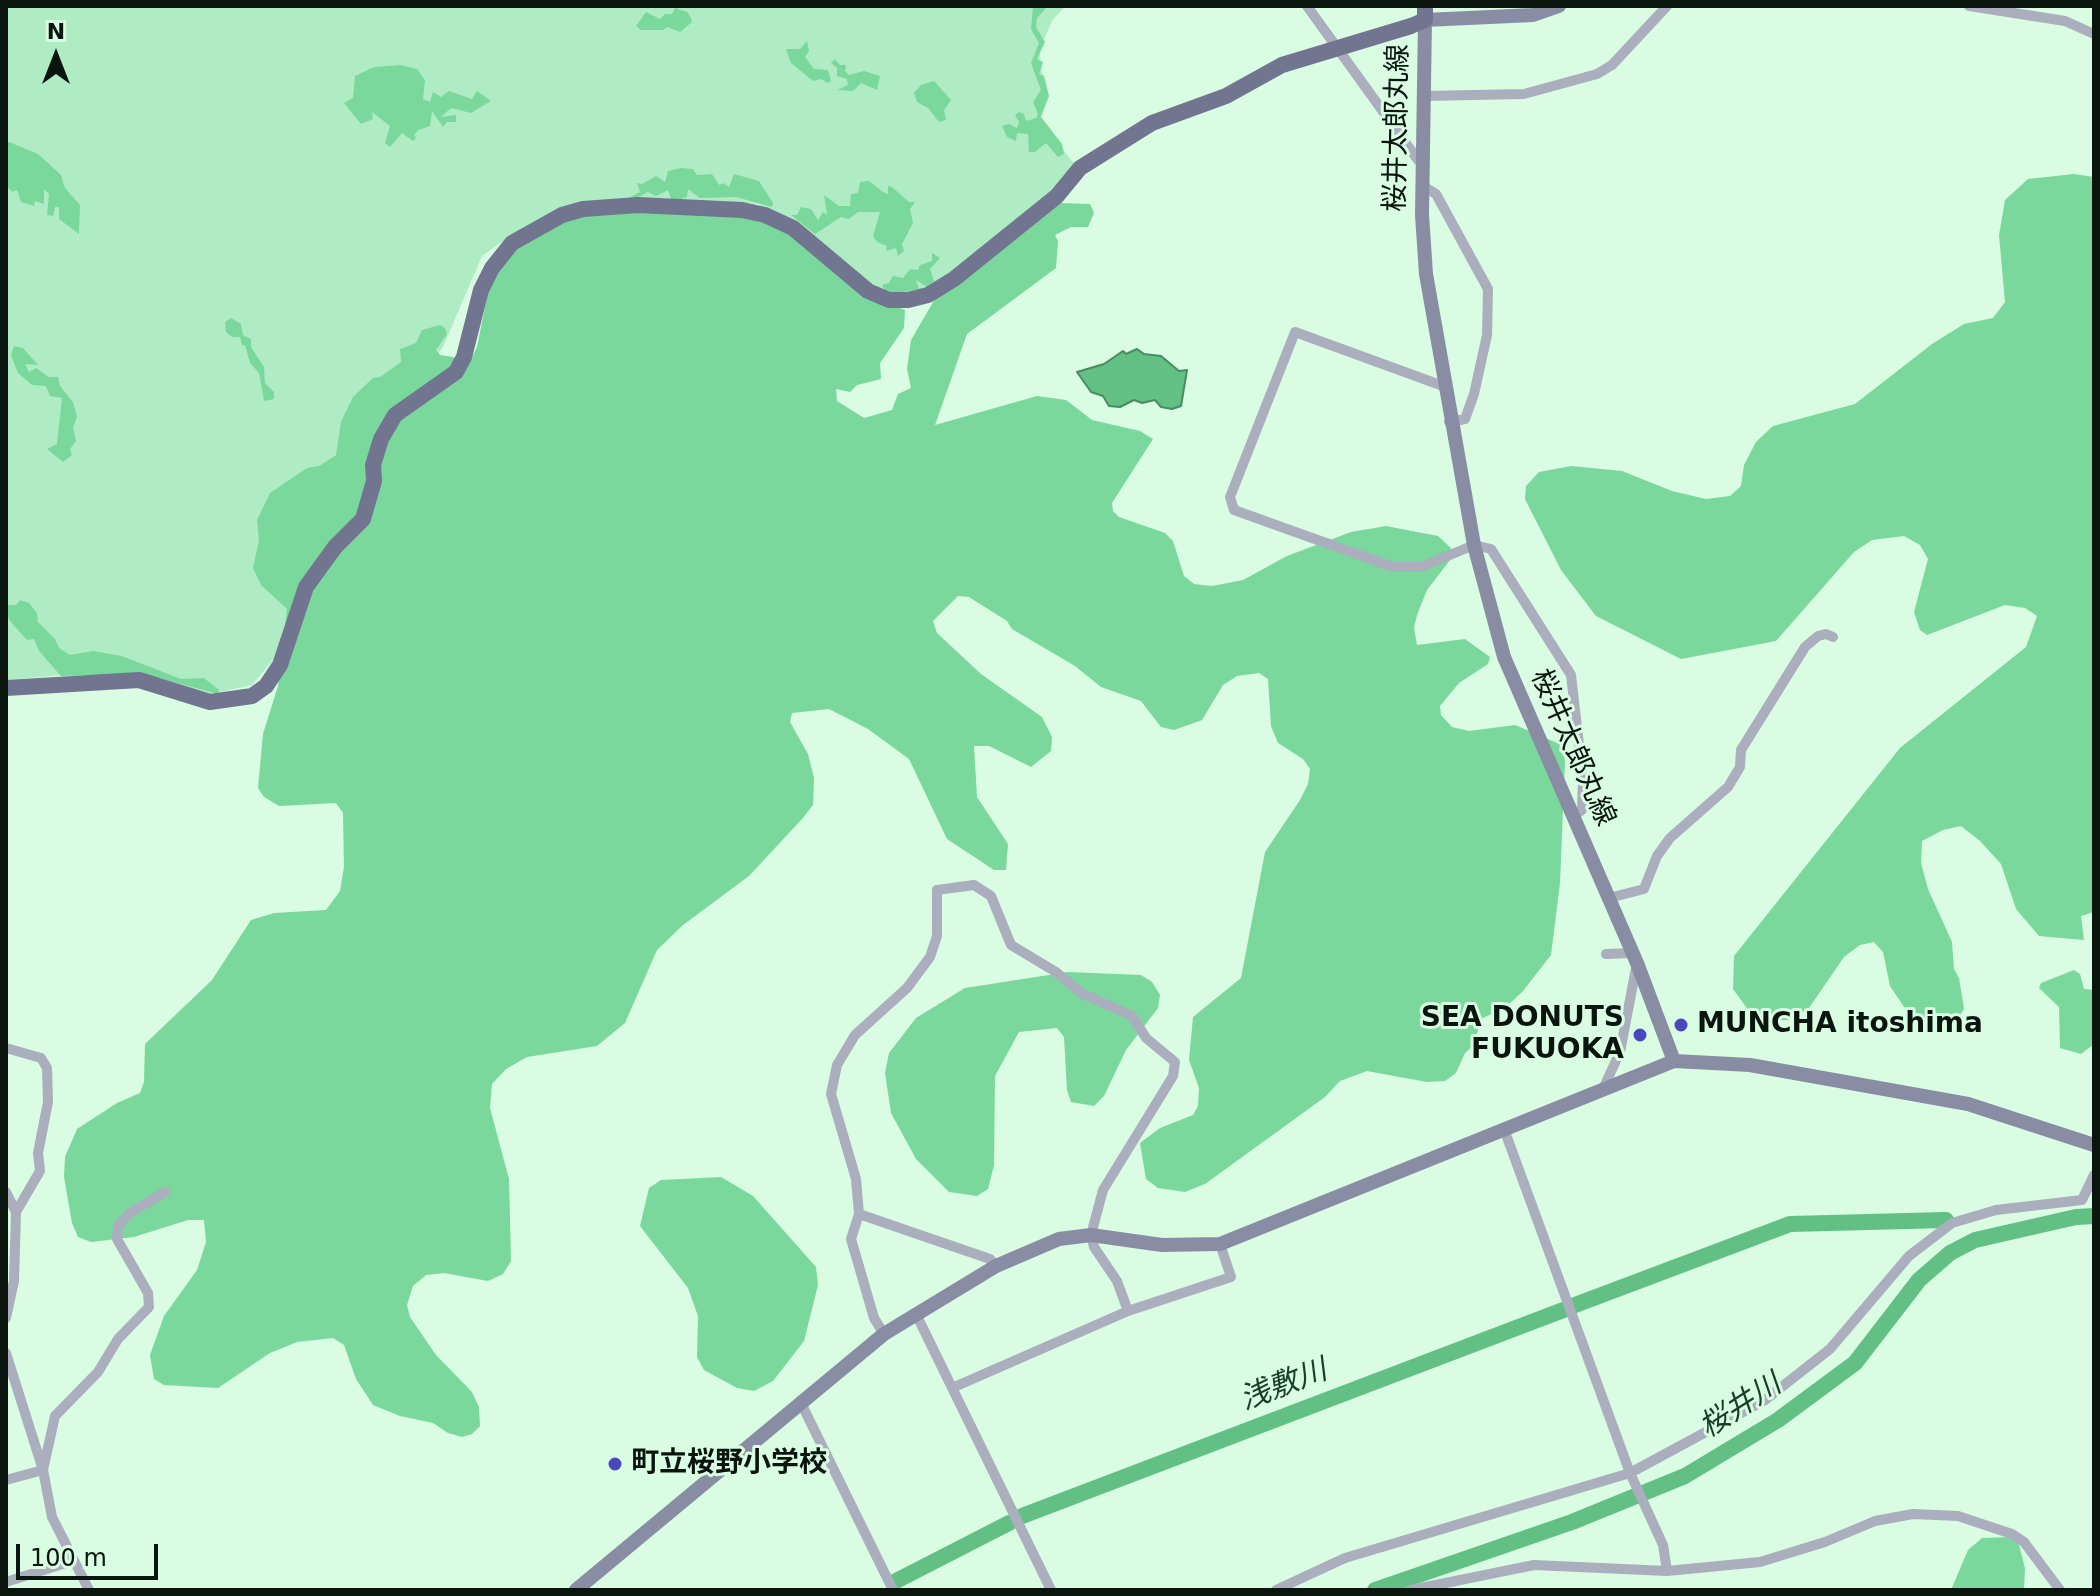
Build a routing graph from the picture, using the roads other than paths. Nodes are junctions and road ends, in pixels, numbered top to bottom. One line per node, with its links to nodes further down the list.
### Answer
1 (1307, 6): 7 (street)
2 (1559, 6): 5 (main road)
3 (1667, 6): 8 (street)
4 (1969, 6): 6 (street)
5 (1425, 13): 7 (main road); 8 (main road, 桜井太郎丸線)
6 (2094, 34)
7 (1335, 47): 9 (street); 15 (main road)
8 (1424, 96): 9 (main road, 桜井太郎丸線)
9 (1423, 161): 10 (main road, 桜井太郎丸線)
10 (1423, 186): 11 (main road, 桜井太郎丸線); 12 (street)
11 (1443, 386): 12 (main road, 桜井太郎丸線); 13 (street)
12 (1449, 422): 13 (main road, 桜井太郎丸線)
13 (1474, 545): 16 (main road, 桜井太郎丸線); 16 (street)
14 (1833, 637): 17 (street)
15 (6, 688)
16 (1574, 816): 17 (main road, 桜井太郎丸線)
17 (1609, 898): 19 (main road, 桜井太郎丸線)
18 (1606, 954): 19 (street)
19 (1635, 958): 21 (main road, 桜井太郎丸線); 22 (street)
20 (6, 1048): 28 (street)
21 (1674, 1061): 22 (main road); 24 (main road)
22 (1603, 1089): 23 (main road)
23 (1504, 1129): 31 (main road); 41 (street)
24 (2094, 1145)
25 (2094, 1175): 41 (street)
26 (6, 1192): 28 (street)
27 (165, 1192): 40 (street)
28 (16, 1212): 35 (street)
29 (859, 1214): 30 (street); 32 (street); 36 (street)
30 (1091, 1235): 31 (main road); 32 (main road); 33 (street)
31 (1220, 1244): 33 (street)
32 (996, 1266): 34 (main road)
33 (1128, 1311): 38 (street)
34 (916, 1314): 36 (main road); 38 (street)
35 (6, 1318)
36 (884, 1334): 39 (main road)
37 (6, 1353): 40 (street)
38 (952, 1388): 50 (street)
39 (800, 1401): 48 (main road); 49 (street)
40 (43, 1470): 42 (street); 43 (street)
41 (1633, 1477): 44 (street); 51 (street)
42 (6, 1480)
43 (72, 1561): 45 (street); 47 (street)
44 (1667, 1571): 46 (street); 52 (street)
45 (6, 1582)
46 (1416, 1589)
47 (89, 1590)
48 (576, 1590)
49 (893, 1590)
50 (1051, 1590)
51 (1276, 1590)
52 (2060, 1590)

